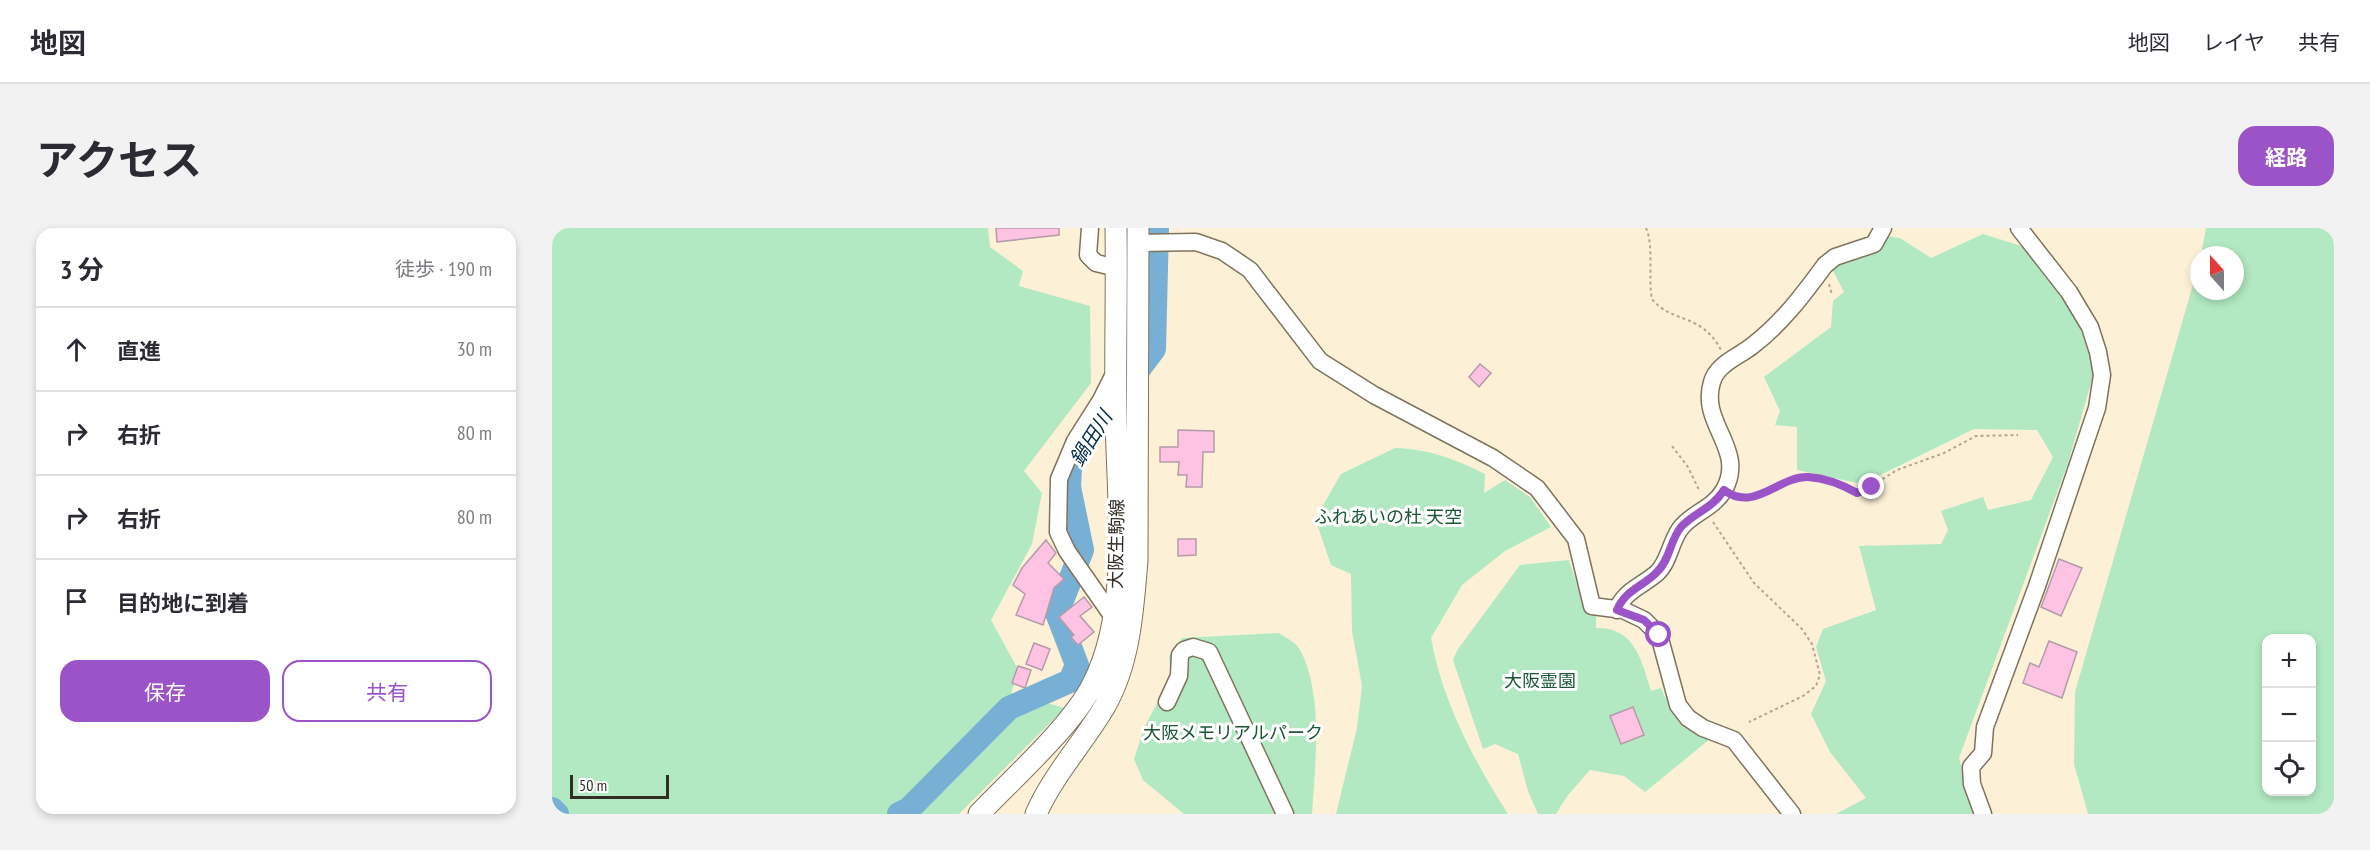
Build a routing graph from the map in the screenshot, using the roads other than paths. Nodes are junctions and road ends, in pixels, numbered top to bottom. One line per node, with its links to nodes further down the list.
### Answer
1 (1090, 228): 6 (street)
2 (1116, 228): 6 (main road, 大阪生駒線)
3 (1883, 228): 8 (street)
4 (2019, 228): 15 (street)
5 (1147, 239): 7 (main road, 大阪生駒線); 8 (street)
6 (1117, 268): 7 (main road, 大阪生駒線)
7 (1126, 375): 9 (main road, 大阪生駒線); 9 (street); 12 (main road, 大阪生駒線)
8 (1617, 610): 14 (street)
9 (1113, 617): 11 (main road, 大阪生駒線)
10 (1167, 702): 13 (street)
11 (979, 814)
12 (1036, 814)
13 (1285, 814)
14 (1792, 814)
15 (1983, 814)

